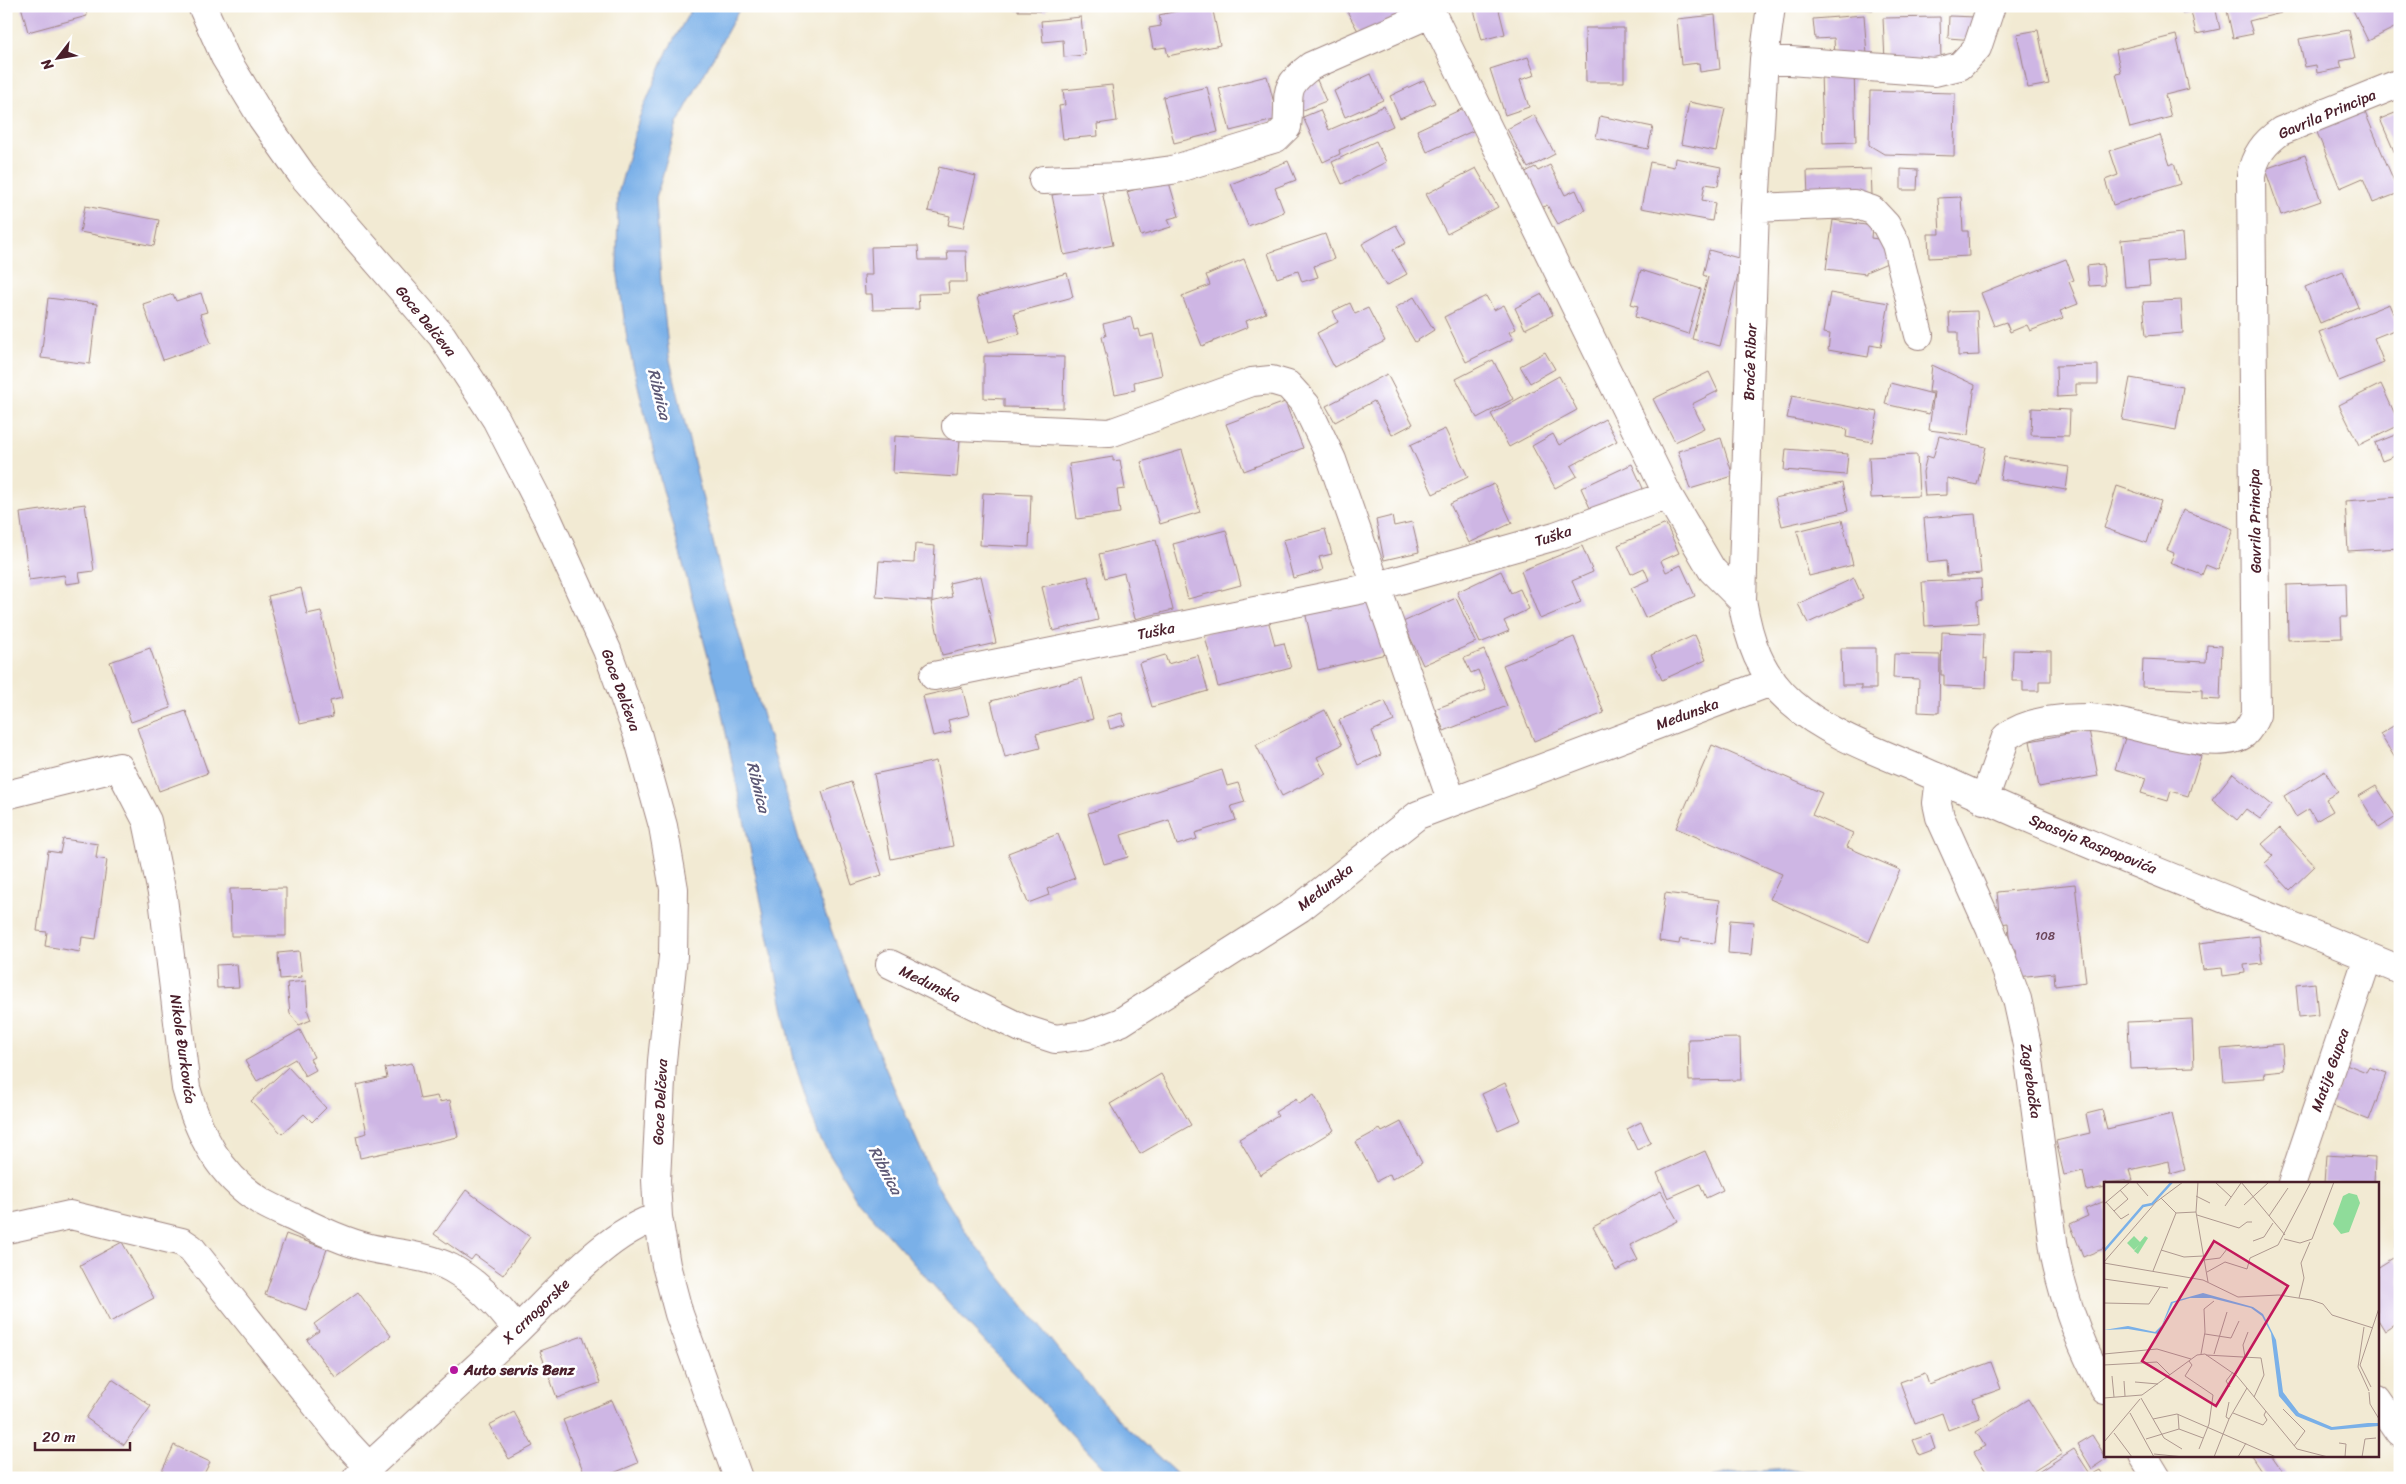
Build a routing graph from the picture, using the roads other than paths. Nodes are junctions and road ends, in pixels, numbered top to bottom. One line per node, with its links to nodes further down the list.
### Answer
1 (202, 6): 25 (street, Goce Delčeva)
2 (1771, 6): 5 (street, Braće Ribar)
3 (1991, 6): 5 (street)
4 (1430, 10): 7 (street); 11 (street)
5 (1764, 59): 8 (street, Braće Ribar)
6 (2400, 83): 19 (street, Gavrila Principa)
7 (1043, 180)
8 (1756, 208): 9 (street); 13 (street, Braće Ribar)
9 (1918, 335)
10 (956, 426): 12 (street)
11 (1668, 495): 12 (street, Tuška); 13 (street)
12 (1378, 586): 14 (street, Tuška); 20 (street)
13 (1742, 600): 15 (street, Braće Ribar)
14 (934, 676)
15 (1771, 682): 16 (street, Braće Ribar); 20 (street, Medunska)
16 (1793, 704): 17 (street, Spasoja Raspopovića)
17 (1940, 778): 19 (street, Spasoja Raspopovića); 28 (street, Zagrebačka)
18 (6, 794): 27 (street, Nikole Đurkovića)
19 (1984, 800): 21 (street, Spasoja Raspopovića)
20 (1452, 802): 22 (street, Medunska)
21 (2368, 957): 23 (street, Spasoja Raspopovića); 24 (street, Matije Gupca)
22 (890, 964)
23 (2400, 970)
24 (2292, 1182)
25 (658, 1217): 27 (street, X crnogorske); 33 (street, Goce Delčeva)
26 (7, 1229): 32 (street)
27 (518, 1330): 32 (street, X crnogorske)
28 (2104, 1388)
29 (2378, 1401): 30 (street)
30 (2400, 1433)
31 (2144, 1456): 34 (street)
32 (363, 1472)
33 (738, 1478)
34 (2157, 1478)

